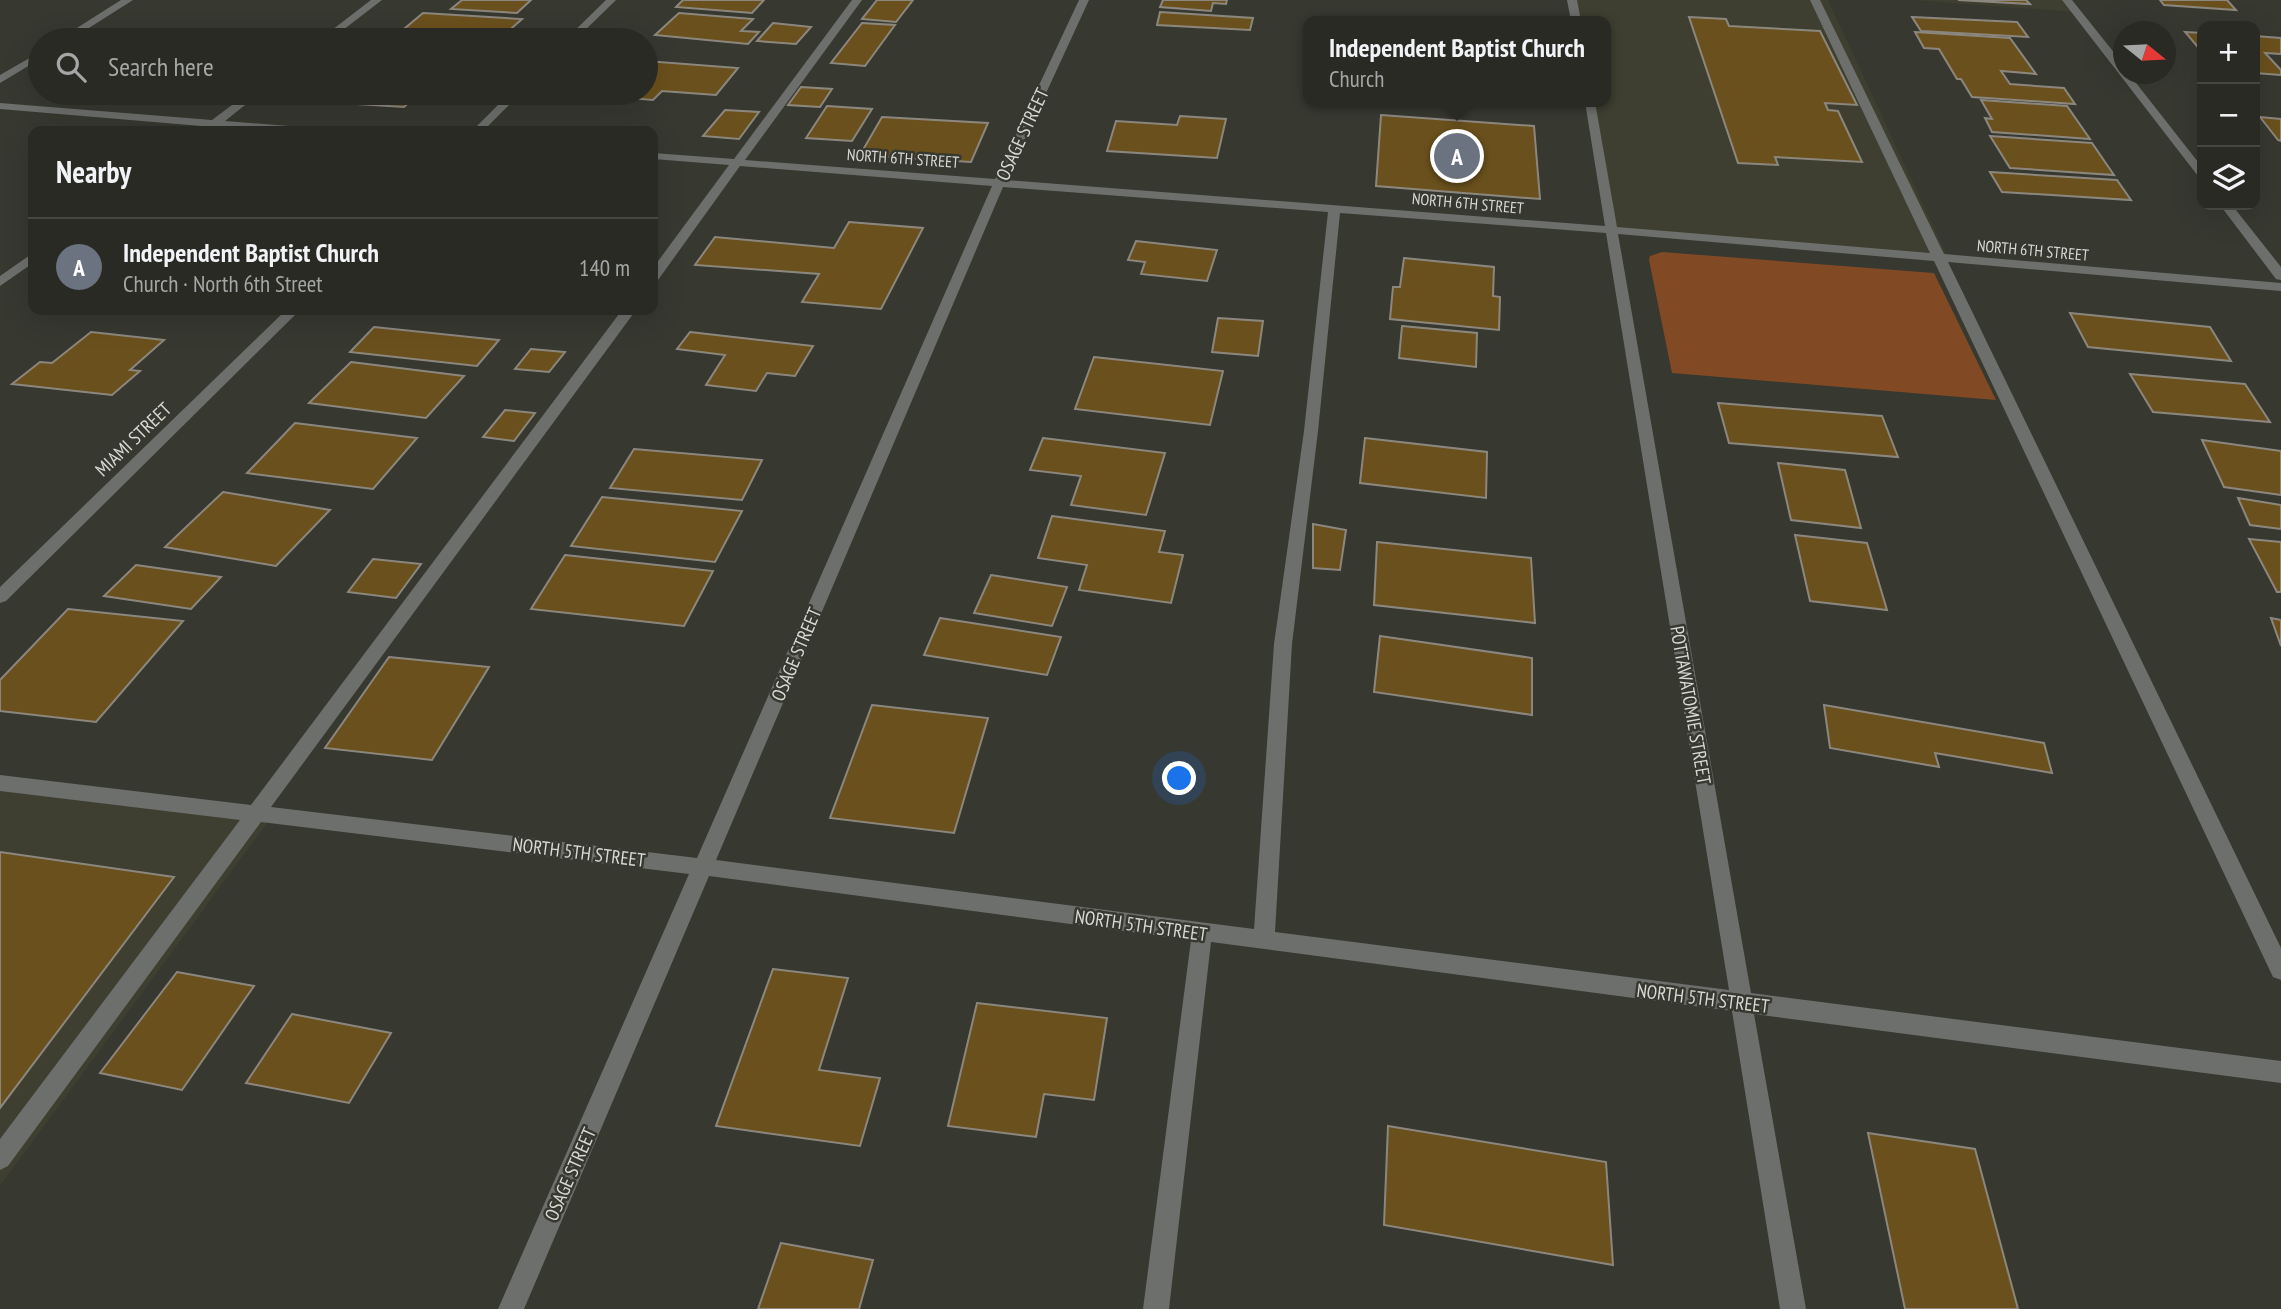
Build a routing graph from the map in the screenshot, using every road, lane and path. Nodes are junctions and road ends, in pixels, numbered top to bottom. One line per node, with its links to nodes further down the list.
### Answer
1 (128, 0): 8 (street)
2 (377, 0): 9 (street)
3 (611, 0): 10 (street)
4 (857, 0): 24 (street)
5 (1084, 0): 26 (street, OSAGE STREET)
6 (1815, 0): 30 (street)
7 (2067, 0): 11 (street)
8 (83, 28)
9 (340, 28)
10 (582, 28)
11 (2113, 59)
12 (28, 62): 13 (street)
13 (0, 80)
14 (2132, 84): 25 (street)
15 (239, 105): 19 (street)
16 (504, 105): 22 (street)
17 (0, 106): 19 (street)
18 (1591, 107): 29 (street, POTTAWATOMIE STREET)
19 (215, 123): 20 (street); 21 (street)
20 (211, 126)
21 (252, 126)
22 (482, 126)
23 (658, 156): 24 (street, NORTH 6TH STREET)
24 (739, 162): 26 (street, NORTH 6TH STREET); 32 (street)
25 (2197, 168)
26 (1000, 181): 27 (street, NORTH 6TH STREET); 41 (street, OSAGE STREET)
27 (1335, 208): 29 (street, NORTH 6TH STREET); 43 (street)
28 (2230, 210): 33 (street)
29 (1611, 230): 30 (street, NORTH 6TH STREET); 45 (street, POTTAWATOMIE STREET)
30 (1939, 258): 35 (street, NORTH 6TH STREET); 44 (street)
31 (28, 261): 34 (street)
32 (658, 270)
33 (2281, 276)
34 (0, 282)
35 (2281, 287)
36 (288, 315): 38 (street, MIAMI STREET)
37 (625, 315): 40 (street)
38 (0, 597)
39 (0, 783): 40 (street, NORTH 5TH STREET)
40 (256, 813): 41 (street, NORTH 5TH STREET); 47 (street)
41 (704, 867): 42 (street, NORTH 5TH STREET); 48 (street, OSAGE STREET)
42 (1202, 933): 43 (street, NORTH 5TH STREET); 49 (street)
43 (1264, 941): 45 (street, NORTH 5TH STREET)
44 (2281, 970)
45 (1742, 1004): 46 (street, NORTH 5TH STREET); 50 (street, POTTAWATOMIE STREET)
46 (2281, 1072)
47 (0, 1158)
48 (511, 1309)
49 (1156, 1309)
50 (1793, 1309)

